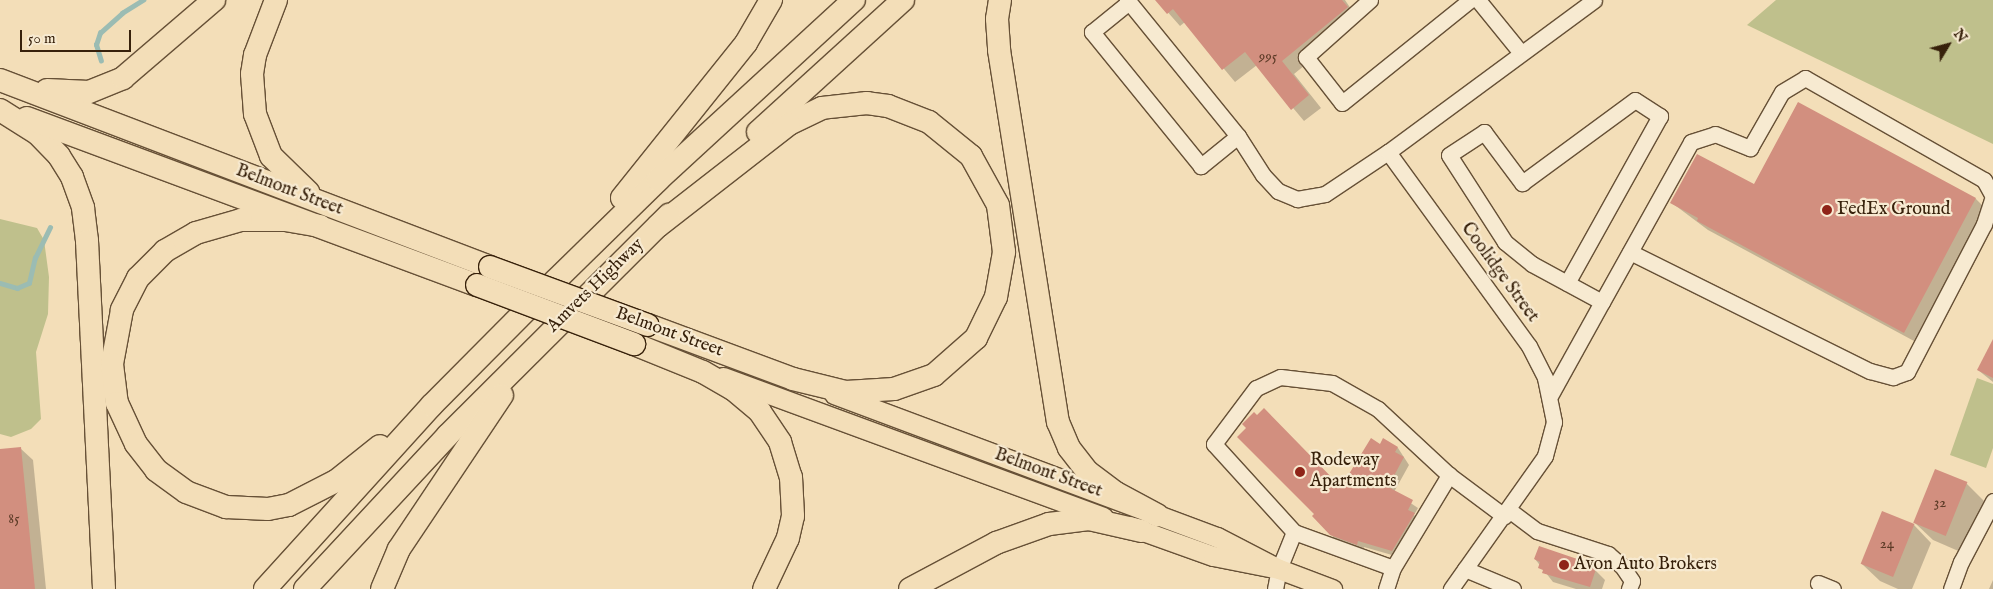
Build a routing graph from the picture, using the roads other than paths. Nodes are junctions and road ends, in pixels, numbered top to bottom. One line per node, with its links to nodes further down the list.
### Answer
1 (214, 0): 13 (highway)
2 (276, 0): 18 (highway)
3 (771, 0): 22 (highway)
4 (854, 0): 22 (highway, Amvets Highway)
5 (903, 0): 20 (highway, Amvets Highway)
6 (1000, 0): 33 (highway)
7 (1370, 0): 8 (lane)
8 (1470, 0)
9 (1478, 0): 12 (lane)
10 (1594, 0): 12 (lane)
11 (1128, 1): 15 (lane); 15 (lane)
12 (1521, 54): 16 (lane)
13 (0, 79): 18 (highway, Belmont Street)
14 (0, 110): 19 (highway, Belmont Street); 40 (highway)
15 (1238, 136): 16 (lane)
16 (1388, 152): 28 (lane, Coolidge Street)
17 (1993, 196): 21 (lane); 21 (lane)
18 (336, 210): 27 (highway, Belmont Street, bridge)
19 (320, 226): 26 (highway, Belmont Street, bridge); 29 (highway)
20 (658, 226): 25 (highway, Amvets Highway); 27 (highway)
21 (1630, 252): 24 (lane)
22 (555, 281): 29 (highway, Amvets Highway)
23 (1567, 283): 23 (lane); 24 (lane)
24 (1602, 302): 28 (lane)
25 (534, 347): 42 (highway, Amvets Highway); 43 (highway)
26 (667, 356): 34 (main road, Belmont Street); 44 (highway)
27 (793, 379): 33 (main road, Belmont Street)
28 (1551, 394): 32 (lane, Coolidge Street)
29 (432, 406): 41 (highway, Amvets Highway)
30 (1449, 475): 32 (lane); 35 (lane); 36 (lane)
31 (1991, 509): 53 (lane)
32 (1507, 513): 38 (lane, Coolidge Street); 51 (lane)
33 (1157, 515): 37 (main road, Belmont Street)
34 (1142, 531): 37 (main road, Belmont Street); 45 (highway)
35 (1294, 532): 36 (lane); 37 (lane)
36 (1393, 568): 48 (lane)
37 (1279, 569): 46 (lane); 47 (main road, Belmont Street)
38 (1465, 569): 49 (lane, Coolidge Street); 50 (lane)
39 (1818, 583): 52 (lane)
40 (104, 589)
41 (266, 589)
42 (306, 589)
43 (382, 589)
44 (764, 589)
45 (910, 589)
46 (1275, 589)
47 (1332, 589)
48 (1386, 589)
49 (1451, 589)
50 (1513, 589)
51 (1629, 589)
52 (1833, 589)
53 (1951, 589)

